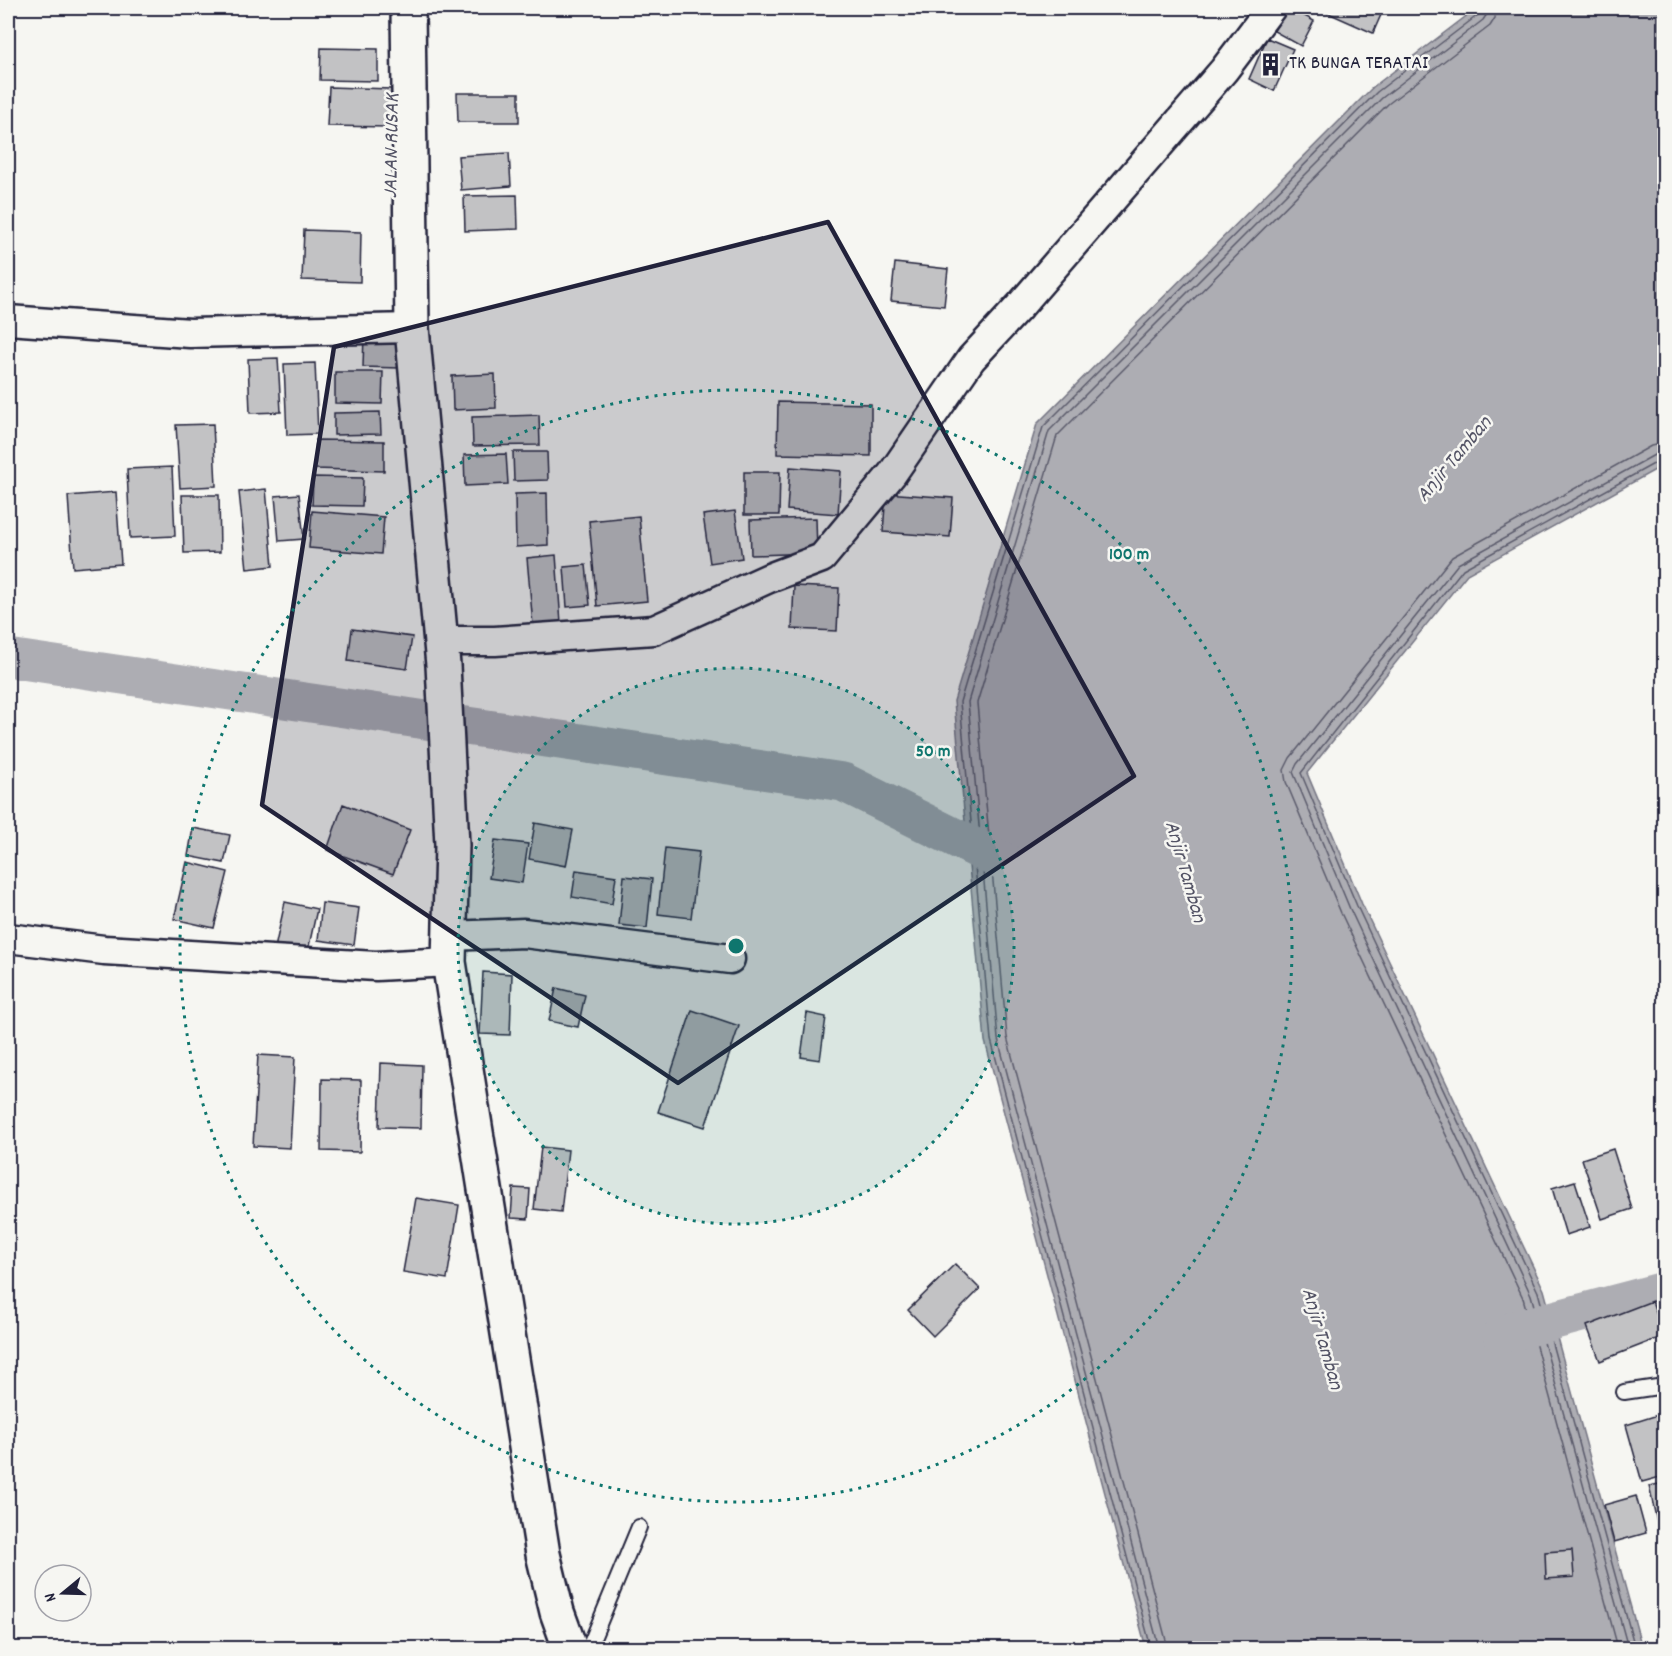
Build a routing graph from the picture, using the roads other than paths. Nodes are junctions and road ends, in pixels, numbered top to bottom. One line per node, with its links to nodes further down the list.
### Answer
1 (408, 8): 4 (street)
2 (1271, 8): 5 (street)
3 (8, 320): 4 (street)
4 (412, 328): 5 (street)
5 (442, 653): 7 (street)
6 (8, 938): 7 (street)
7 (450, 949): 8 (street); 12 (street)
8 (730, 959)
9 (1665, 1386): 10 (lane)
10 (1624, 1392)
11 (639, 1527): 13 (lane)
12 (570, 1648)
13 (589, 1648)

